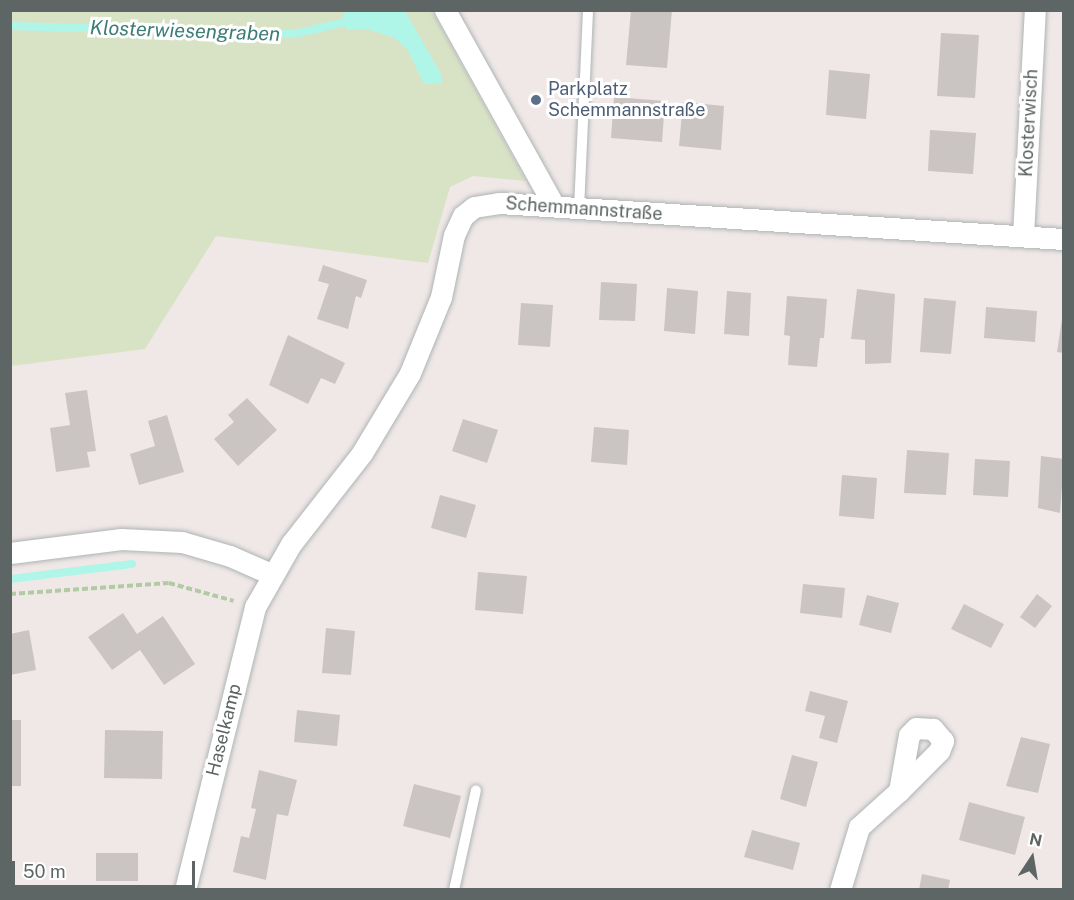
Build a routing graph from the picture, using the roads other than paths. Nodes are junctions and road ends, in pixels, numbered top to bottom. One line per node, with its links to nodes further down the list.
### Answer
1 (445, 10): 4 (street)
2 (588, 10): 5 (lane)
3 (1035, 10): 6 (street, Klosterwisch)
4 (554, 206): 5 (street, Schemmannstraße); 9 (street, Schemmannstraße)
5 (579, 208): 6 (street, Schemmannstraße)
6 (1023, 236): 7 (street, Schemmannstraße)
7 (1064, 239)
8 (10, 553): 9 (street)
9 (271, 574): 12 (street, Haselkamp)
10 (476, 790): 13 (lane)
11 (899, 791): 14 (street)
12 (185, 890)
13 (454, 890)
14 (840, 890)

